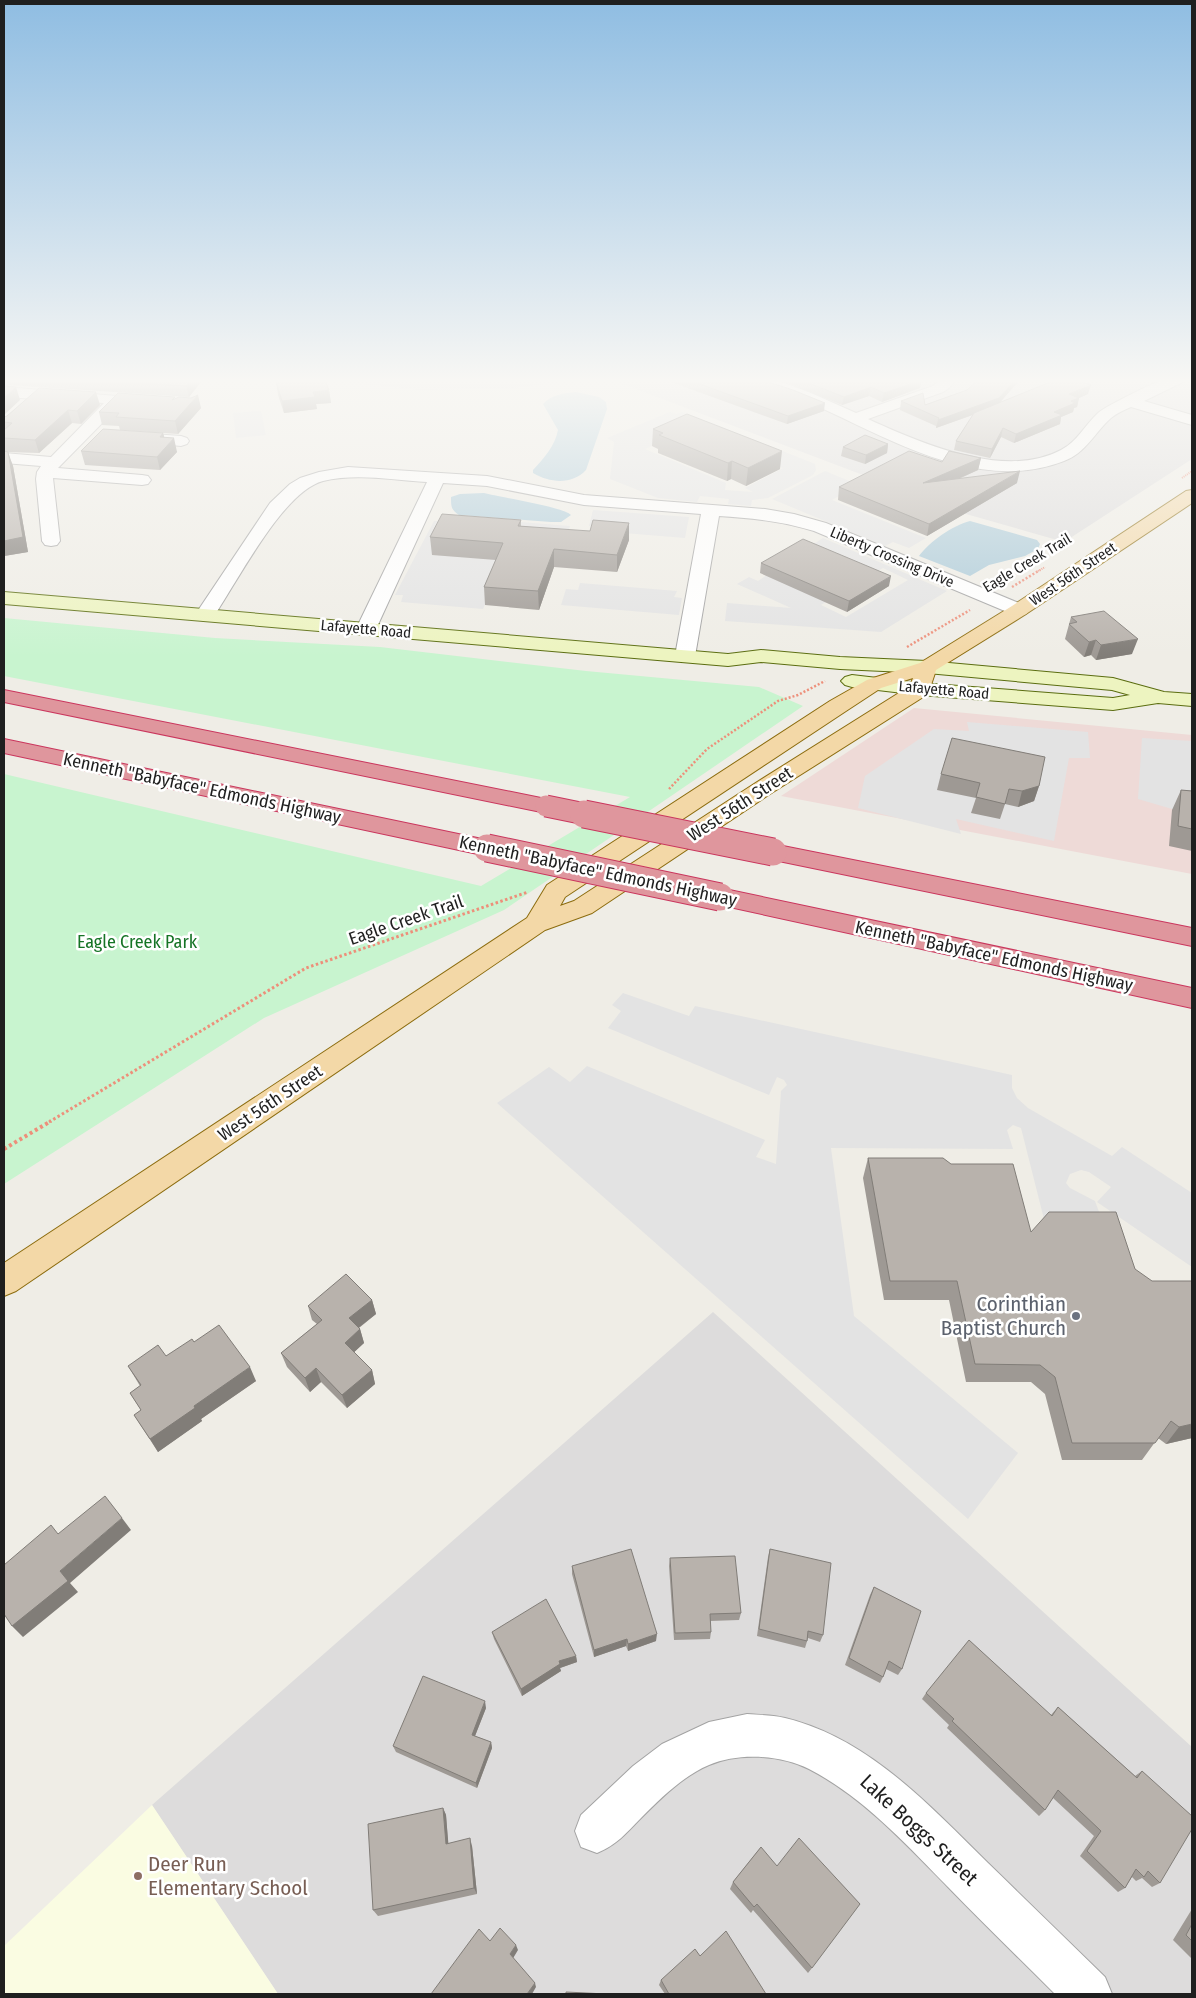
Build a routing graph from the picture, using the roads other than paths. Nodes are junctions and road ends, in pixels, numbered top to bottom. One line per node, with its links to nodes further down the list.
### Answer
1 (48, 471): 7 (street)
2 (80, 471): 4 (street)
3 (437, 478): 6 (street, Liberty Crossing Drive); 10 (street, Liberty Crossing Drive); 11 (street)
4 (142, 480)
5 (1192, 495): 9 (main road, West 56th Street)
6 (711, 509): 9 (street, Liberty Crossing Drive); 12 (street)
7 (51, 541)
8 (4, 598): 10 (main road, Lafayette Road)
9 (1019, 610): 14 (main road, West 56th Street)
10 (205, 615): 11 (main road, Lafayette Road)
11 (366, 629): 12 (main road, Lafayette Road)
12 (685, 656): 13 (main road, Lafayette Road)
13 (728, 660): 14 (main road, Lafayette Road); 15 (main road, Lafayette Road)
14 (927, 667): 15 (main road, West 56th Street); 16 (main road); 18 (main road, Lafayette Road)
15 (874, 684): 16 (main road, Lafayette Road); 21 (main road, West 56th Street)
16 (920, 689): 18 (main road, Lafayette Road); 21 (main road, West 56th Street)
17 (4, 696): 22 (highway, bridge)
18 (1163, 698): 19 (main road, Lafayette Road)
19 (1192, 700)
20 (4, 746): 23 (highway, Kenneth "Babyface" Edmonds Highway, bridge)
21 (536, 924): 24 (main road, West 56th Street)
22 (1192, 936)
23 (1192, 998)
24 (4, 1281)
25 (597, 1832): 26 (street, Lake Boggs Street)
26 (1088, 1994)

